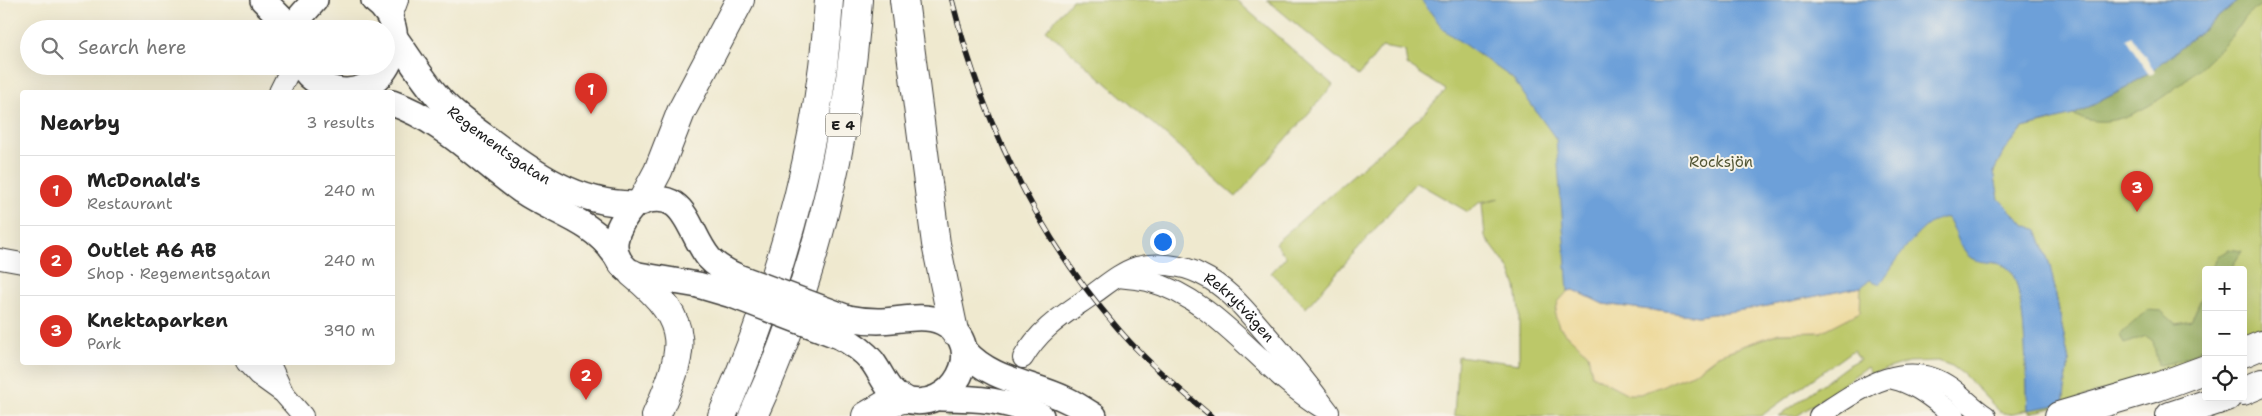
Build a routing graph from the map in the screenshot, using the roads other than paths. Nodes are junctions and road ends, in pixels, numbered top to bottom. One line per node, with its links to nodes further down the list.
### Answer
1 (263, 0): 9 (street)
2 (315, 0): 10 (street)
3 (374, 0): 8 (street, Regementsgatan)
4 (740, 0): 19 (main road)
5 (829, 0): 44 (main road, E 4)
6 (858, 0): 45 (main road, E 4)
7 (904, 0): 27 (main road)
8 (394, 19)
9 (282, 20)
10 (299, 20)
11 (395, 21): 19 (street, Regementsgatan)
12 (288, 75): 15 (street)
13 (310, 75): 16 (street)
14 (380, 75): 17 (street)
15 (280, 90)
16 (339, 90)
17 (348, 90)
18 (395, 105): 20 (street, Regementsgatan)
19 (638, 203): 20 (street); 25 (street, Regementsgatan)
20 (615, 254): 23 (street, Regementsgatan)
21 (0, 259): 22 (street)
22 (20, 264)
23 (633, 274): 25 (street); 43 (main road)
24 (1118, 277): 30 (street, Rekrytvägen); 41 (street, Rekrytvägen); 41 (street, Rekrytvägen)
25 (735, 286): 26 (street, bridge)
26 (844, 327): 27 (street); 39 (street)
27 (959, 341): 38 (street); 48 (street)
28 (2262, 345): 29 (main road)
29 (2247, 352)
30 (1023, 358)
31 (249, 365): 37 (street)
32 (270, 365): 37 (street)
33 (2202, 370): 52 (main road)
34 (1886, 377): 49 (street); 50 (street); 51 (street)
35 (2262, 382): 36 (main road)
36 (2247, 389)
37 (283, 393): 42 (street)
38 (941, 398): 39 (street); 47 (street)
39 (903, 399): 46 (main road)
40 (2215, 401): 53 (main road)
41 (1331, 414)
42 (303, 416)
43 (656, 416)
44 (722, 416)
45 (753, 416)
46 (866, 416)
47 (1041, 416)
48 (1094, 416)
49 (1819, 416)
50 (1955, 416)
51 (1986, 416)
52 (2059, 416)
53 (2170, 416)

